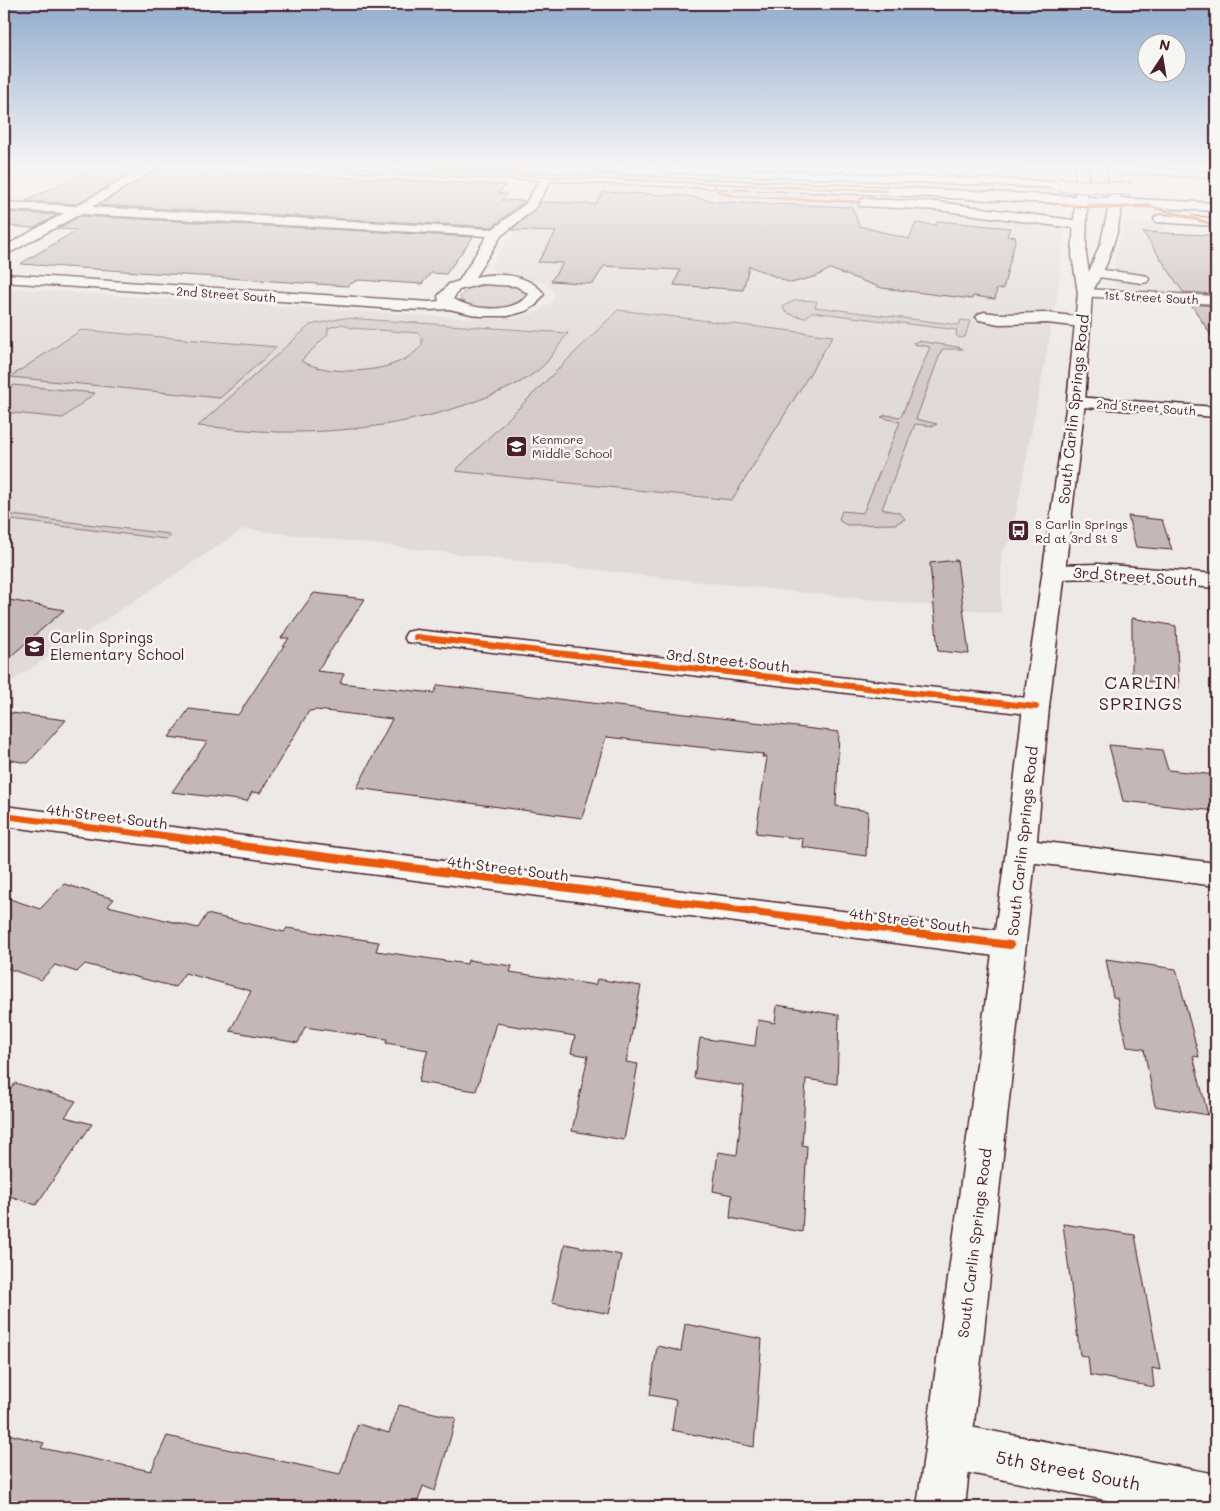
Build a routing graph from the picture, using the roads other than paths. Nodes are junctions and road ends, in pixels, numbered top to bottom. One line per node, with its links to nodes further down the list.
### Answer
1 (28, 239): 6 (main road)
2 (492, 239): 8 (main road)
3 (1080, 239): 10 (main road, South Carlin Springs Road)
4 (1104, 239): 5 (main road)
5 (1108, 241): 10 (main road, South Carlin Springs Road)
6 (4, 252)
7 (4, 278): 12 (main road, 2nd Street South)
8 (465, 283): 12 (main road); 12 (main road, 2nd Street South)
9 (1146, 288): 10 (main road, 1st Street South); 10 (main road); 11 (main road, 1st Street South)
10 (1088, 296): 13 (main road); 14 (main road, South Carlin Springs Road)
11 (1216, 300)
12 (449, 304)
13 (984, 317)
14 (1076, 402): 15 (main road, 2nd Street South); 16 (main road, South Carlin Springs Road)
15 (1216, 412)
16 (1054, 572): 17 (main road, 3rd Street South); 19 (main road, South Carlin Springs Road)
17 (1216, 581)
18 (416, 637): 19 (main road, 3rd Street South)
19 (1036, 707): 21 (main road, South Carlin Springs Road)
20 (4, 816): 23 (main road, 4th Street South)
21 (1021, 850): 22 (main road); 23 (main road, South Carlin Springs Road)
22 (1216, 876)
23 (1010, 945): 24 (main road, South Carlin Springs Road)
24 (949, 1446): 25 (main road, 5th Street South); 26 (main road, South Carlin Springs Road)
25 (1216, 1498)
26 (942, 1507)

